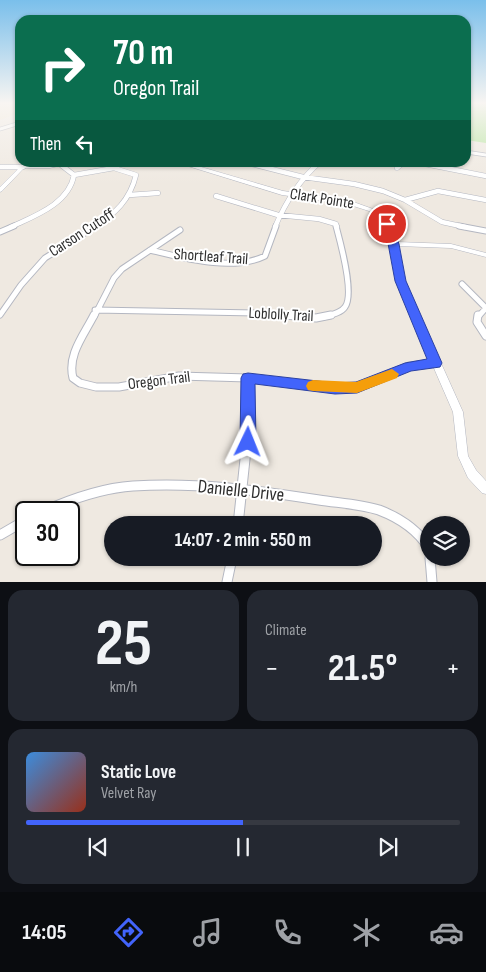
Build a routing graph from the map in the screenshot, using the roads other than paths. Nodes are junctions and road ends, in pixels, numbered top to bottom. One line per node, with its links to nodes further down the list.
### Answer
1 (471, 153): 2 (street)
2 (486, 155)
3 (0, 167): 4 (street)
4 (23, 167): 13 (street)
5 (63, 167): 10 (street)
6 (194, 167): 16 (street, Clark Pointe)
7 (262, 167): 12 (street)
8 (314, 167): 12 (street, Shortleaf Trail)
9 (440, 167): 11 (street)
10 (74, 176): 15 (street, Carson Cutoff); 23 (street)
11 (486, 176)
12 (303, 177): 16 (street, Shortleaf Trail); 18 (street)
13 (0, 190)
14 (158, 193): 15 (street)
15 (129, 195): 29 (street, Carson Cutoff)
16 (292, 195): 20 (street, Shortleaf Trail); 24 (street, Clark Pointe)
17 (216, 196): 20 (street, Loblolly Trail)
18 (405, 200): 19 (street); 22 (street)
19 (486, 200)
20 (278, 215): 25 (street, Shortleaf Trail); 31 (street, Loblolly Trail)
21 (180, 230): 25 (street, Oregon Trail)
22 (486, 230)
23 (0, 232)
24 (394, 244): 26 (street); 34 (street, Clark Pointe)
25 (150, 250): 31 (street, Oregon Trail)
26 (486, 255)
27 (462, 284): 30 (street)
28 (0, 302): 29 (street)
29 (8, 304): 32 (street, Carson Cutoff)
30 (486, 308): 33 (street)
31 (95, 310): 35 (street, Oregon Trail)
32 (0, 315)
33 (486, 336)
34 (435, 363): 35 (street, Oregon Trail); 37 (street, Clark Pointe)
35 (248, 378): 36 (street)
36 (245, 488): 38 (street, Danielle Drive); 39 (street); 41 (street, Danielle Drive)
37 (486, 489)
38 (67, 501)
39 (240, 516)
40 (15, 526): 42 (street)
41 (420, 534)
42 (0, 535)
43 (230, 566): 45 (street)
44 (431, 566): 46 (street)
45 (227, 582)
46 (432, 582)

